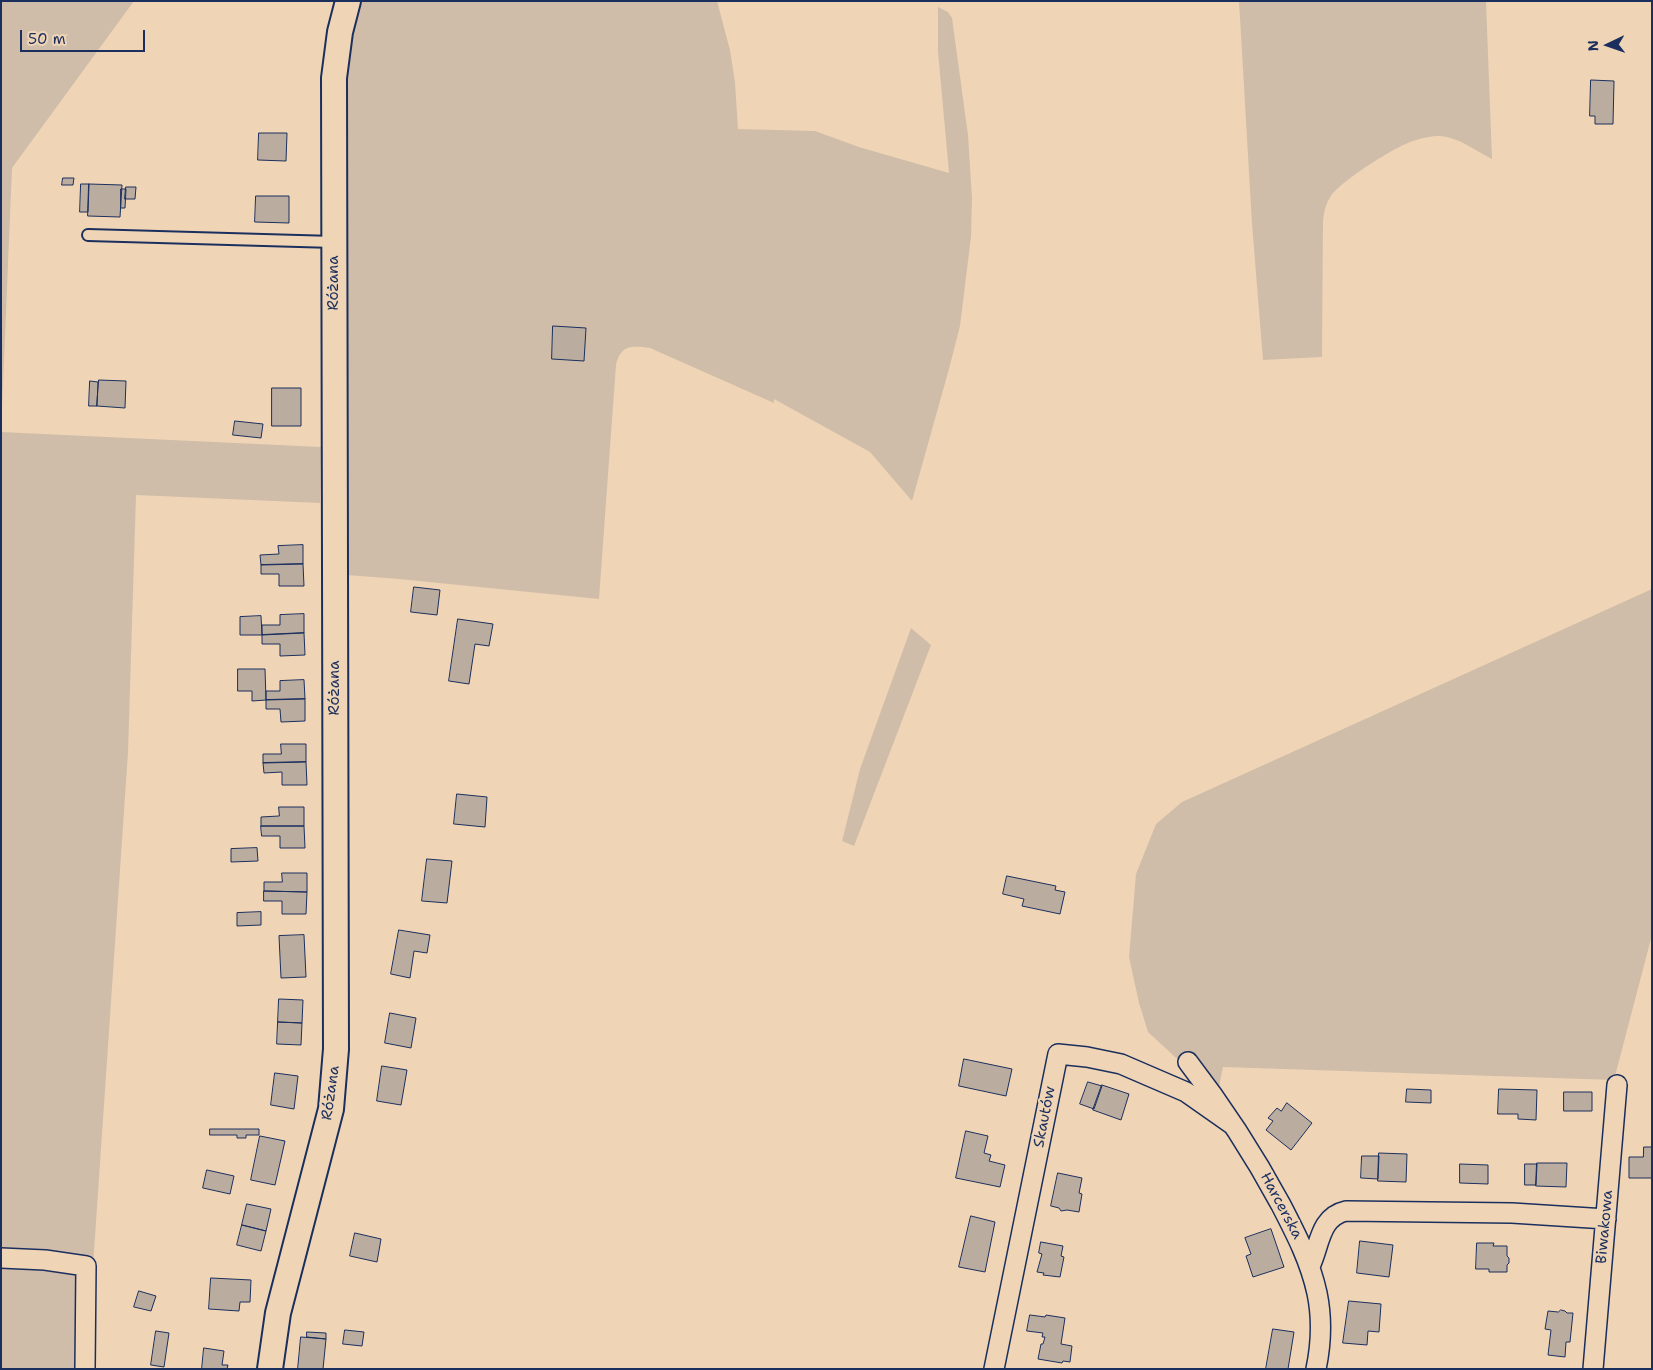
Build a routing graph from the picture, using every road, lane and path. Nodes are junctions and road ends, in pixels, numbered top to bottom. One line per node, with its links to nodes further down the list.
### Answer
1 (348, 1): 3 (street, Różana)
2 (88, 235): 3 (lane)
3 (334, 242): 11 (street, Różana)
4 (1188, 1062): 6 (street, Harcerska)
5 (1617, 1085): 7 (street, Biwakowa)
6 (1233, 1125): 9 (street, Harcerska); 12 (street, Skautów)
7 (1606, 1219): 9 (street); 14 (street, Biwakowa)
8 (1, 1258): 10 (street)
9 (1310, 1266): 13 (street, Harcerska)
10 (85, 1369)
11 (270, 1369)
12 (994, 1369)
13 (1316, 1369)
14 (1593, 1369)

